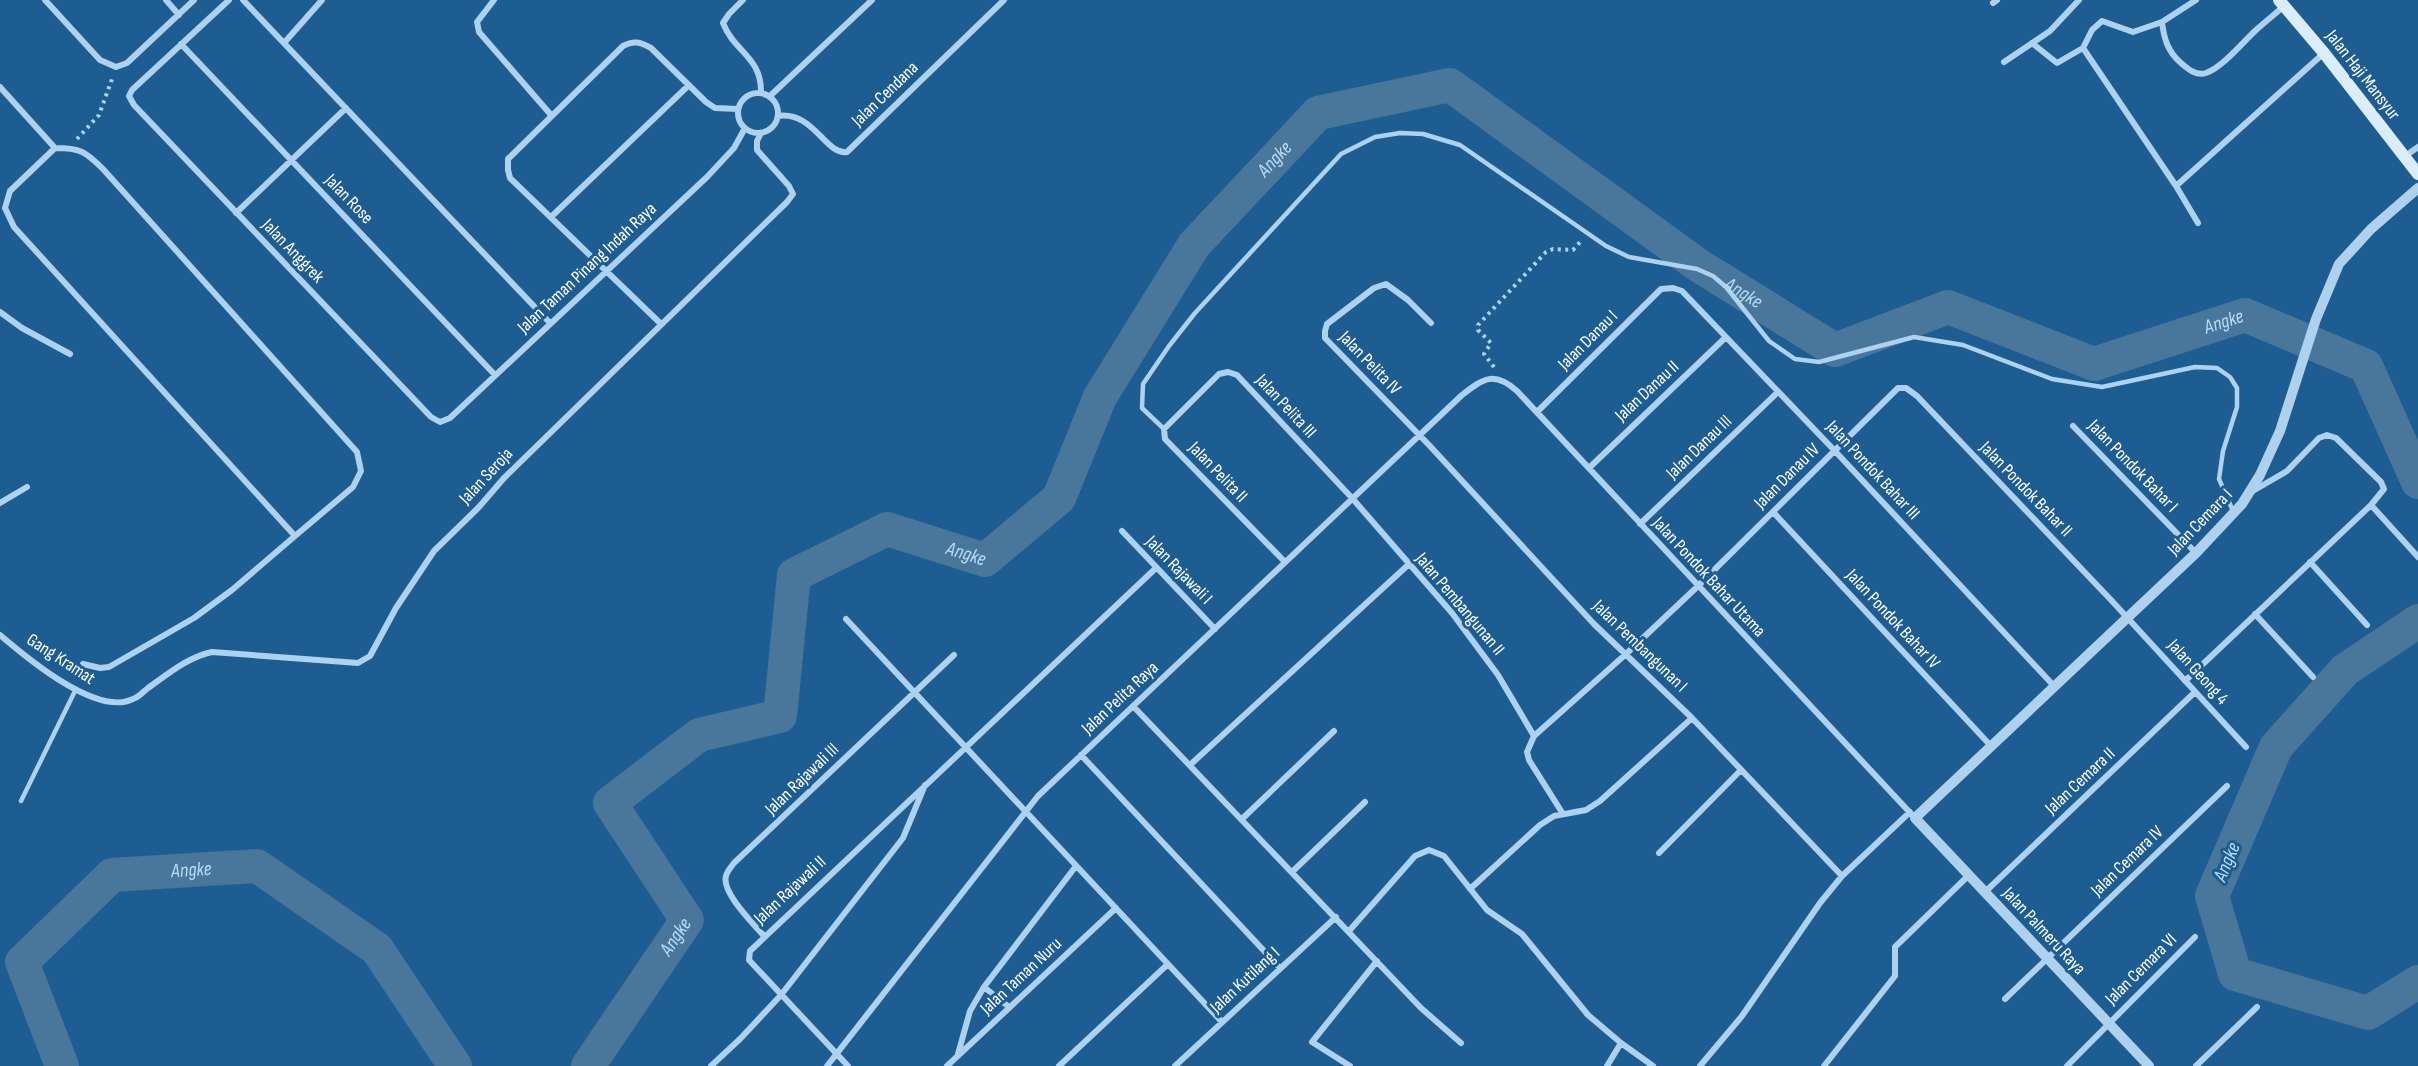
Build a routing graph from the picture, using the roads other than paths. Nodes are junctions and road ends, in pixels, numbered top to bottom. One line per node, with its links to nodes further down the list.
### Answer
1 (45, 0): 14 (street)
2 (166, 0): 14 (street)
3 (194, 0): 14 (street)
4 (229, 0): 18 (street)
5 (243, 0): 16 (street)
6 (322, 0): 16 (street)
7 (494, 0): 28 (street)
8 (743, 0): 24 (street)
9 (872, 0): 25 (street)
10 (1004, 0): 29 (street, Jalan Cendana)
11 (2079, 0): 17 (street)
12 (2196, 0): 15 (street)
13 (2285, 2): 15 (street); 20 (main road, Jalan Haji Mansyur)
14 (179, 15)
15 (2162, 22): 19 (street)
16 (284, 43): 26 (street)
17 (2032, 43): 19 (street); 21 (street)
18 (181, 44): 35 (street, Jalan Rose); 39 (street, Jalan Anggrek)
19 (2083, 48): 37 (street)
20 (2324, 53): 34 (main road, Jalan Haji Mansyur); 37 (street)
21 (2004, 62)
22 (689, 85): 27 (street); 28 (street); 40 (street)
23 (0, 87): 33 (street)
24 (761, 93): 25 (street); 27 (street)
25 (770, 96): 29 (street)
26 (346, 108): 35 (street); 45 (street)
27 (738, 109): 30 (street)
28 (551, 115): 40 (street)
29 (778, 116): 31 (street)
30 (745, 128): 31 (street); 42 (street, Jalan Taman Pinang Indah Raya)
31 (761, 133): 47 (street, Jalan Seroja)
32 (2418, 147): 34 (street)
33 (55, 148): 70 (street); 70 (street)
34 (2405, 156): 36 (main road, Jalan Haji Mansyur)
35 (291, 160): 39 (street); 50 (street, Jalan Rose)
36 (2418, 174)
37 (2176, 186): 41 (street)
38 (2418, 188): 62 (street, Jalan Cemara I)
39 (236, 213): 55 (street, Jalan Anggrek)
40 (551, 217): 42 (street)
41 (2198, 223)
42 (606, 269): 45 (street, Jalan Taman Pinang Indah Raya); 47 (street)
43 (1661, 290): 48 (street, Jalan Pondok Bahar III); 54 (street, Jalan Danau I)
44 (0, 312): 49 (street)
45 (550, 323): 50 (street, Jalan Taman Pinang Indah Raya)
46 (1431, 323): 58 (street, Jalan Pelita IV)
47 (662, 324): 93 (street, Jalan Seroja)
48 (1726, 337): 53 (street, Jalan Pondok Bahar III); 60 (street, Jalan Danau II)
49 (70, 354)
50 (495, 375): 55 (street, Jalan Taman Pinang Indah Raya)
51 (1473, 386): 54 (street, Jalan Pondok Bahar Utama); 58 (street, Jalan Pelita Raya)
52 (1898, 388): 59 (street, Jalan Danau IV); 79 (street, Jalan Pondok Bahar II)
53 (1779, 392): 59 (street, Jalan Pondok Bahar III); 68 (street, Jalan Danau III)
54 (1537, 412): 60 (street, Jalan Pondok Bahar Utama)
55 (440, 422)
56 (2073, 426): 71 (street, Jalan Pondok Bahar I)
57 (1164, 429): 63 (street, Jalan Pelita III); 67 (lane); 73 (street, Jalan Pelita II)
58 (1419, 435): 63 (street, Jalan Pelita Raya); 84 (street, Jalan Pembangunan I)
59 (1834, 450): 66 (street, Jalan Danau IV); 89 (street, Jalan Pondok Bahar III)
60 (1589, 468): 68 (street, Jalan Pondok Bahar Utama)
61 (27, 487): 64 (street)
62 (2249, 494): 65 (street); 67 (street, Jalan Cemara I)
63 (1353, 498): 73 (street, Jalan Pelita Raya); 75 (street, Jalan Pembangunan II)
64 (0, 503)
65 (2371, 505): 72 (street); 74 (street)
66 (1773, 512): 77 (street, Jalan Danau IV); 98 (street, Jalan Pondok Bahar IV)
67 (2234, 514): 71 (street, Jalan Cemara I)
68 (1640, 524): 77 (street, Jalan Pondok Bahar Utama)
69 (1122, 531): 76 (street, Jalan Rajawali I)
70 (295, 536): 86 (street)
71 (2196, 553): 79 (street, Jalan Cemara I)
72 (2418, 557)
73 (1285, 562): 82 (street, Jalan Pelita Raya)
74 (2310, 562): 78 (street); 81 (street)
75 (1408, 565): 97 (street, Jalan Pembangunan II); 102 (street)
76 (1156, 568): 82 (street, Jalan Rajawali I); 99 (street, Jalan Rajawali II)
77 (1697, 586): 84 (street, Jalan Danau IV); 110 (street, Jalan Pondok Bahar Utama)
78 (2255, 614): 87 (street); 88 (street)
79 (2127, 617): 88 (street, Jalan Geong 4); 89 (street, Jalan Cemara I)
80 (846, 619): 91 (street)
81 (2367, 625)
82 (1215, 628): 94 (street, Jalan Pelita Raya)
83 (0, 635): 90 (street, Gang Kramat)
84 (1626, 654): 95 (street, Jalan Pembangunan I); 97 (street, Jalan Danau IV)
85 (954, 655): 91 (street, Jalan Rajawali III)
86 (83, 663)
87 (2313, 677)
88 (2185, 681): 92 (street, Jalan Geong 4)
89 (2054, 686): 98 (street, Jalan Cemara I)
90 (76, 689): 93 (street, Gang Kramat); 106 (lane)
91 (914, 692): 99 (street); 122 (street, Jalan Rajawali III)
92 (2196, 692): 100 (street, Jalan Geong 4); 118 (street, Jalan Cemara II)
93 (108, 703)
94 (1133, 705): 101 (street, Jalan Pelita Raya); 102 (street)
95 (1692, 718): 103 (street, Jalan Pembangunan I); 109 (street)
96 (1334, 731): 111 (street)
97 (1534, 736): 109 (street)
98 (1991, 746): 110 (street, Jalan Cemara I)
99 (965, 747): 104 (street, Jalan Rajawali II); 108 (street)
100 (2246, 747)
101 (1081, 755): 108 (street, Jalan Pelita Raya); 127 (street)
102 (1190, 765): 111 (street)
103 (1740, 770): 112 (street); 116 (street, Jalan Pembangunan I)
104 (925, 784): 122 (street, Jalan Rajawali II); 129 (street)
105 (2227, 786): 124 (street, Jalan Cemara IV)
106 (21, 801)
107 (1365, 802): 114 (street)
108 (1025, 811): 113 (street); 137 (street, Jalan Pelita Raya)
109 (1563, 814): 117 (street)
110 (1912, 815): 115 (street, Jalan Palmeru Raya); 116 (street, Jalan Cemara I)
111 (1242, 819): 114 (street)
112 (1659, 853)
113 (1076, 866): 119 (street); 128 (street)
114 (1292, 872): 120 (street)
115 (1969, 875): 118 (street, Jalan Palmeru Raya); 149 (street)
116 (1842, 876): 148 (street, Jalan Cemara I)
117 (1470, 889): 121 (street); 136 (street)
118 (1985, 892): 124 (street, Jalan Palmeru Raya)
119 (1116, 908): 126 (street); 132 (street, Jalan Taman Nuru)
120 (1336, 917): 121 (street); 127 (street, Jalan Kutilang I)
121 (1349, 931): 125 (street)
122 (764, 936): 129 (street, Jalan Rajawali II)
123 (2195, 937): 134 (street, Jalan Cemara VI)
124 (2048, 958): 130 (street, Jalan Cemara IV); 134 (street, Jalan Palmeru Raya)
125 (1377, 961): 135 (street); 139 (street)
126 (1168, 964): 133 (street); 144 (street)
127 (1280, 968): 133 (street, Jalan Kutilang I)
128 (984, 987): 132 (street); 138 (street)
129 (781, 995): 137 (street, Jalan Rajawali II); 140 (street)
130 (2005, 999)
131 (2257, 1007): 152 (street)
132 (1009, 1008): 138 (street, Jalan Taman Nuru)
133 (1222, 1022): 145 (street, Jalan Kutilang I)
134 (2109, 1023): 150 (street, Jalan Cemara VI); 151 (street, Jalan Palmeru Raya)
135 (1461, 1042)
136 (1621, 1043): 146 (street); 147 (street)
137 (836, 1054): 141 (street, Jalan Pelita Raya); 142 (street, Jalan Rajawali II)
138 (958, 1056): 143 (street, Jalan Taman Nuru)
139 (1345, 1065)
140 (711, 1066)
141 (826, 1066)
142 (848, 1066)
143 (947, 1066)
144 (1059, 1066)
145 (1175, 1066)
146 (1607, 1066)
147 (1653, 1066)
148 (1700, 1066)
149 (1824, 1066)
150 (2067, 1066)
151 (2149, 1066)
152 (2196, 1066)

